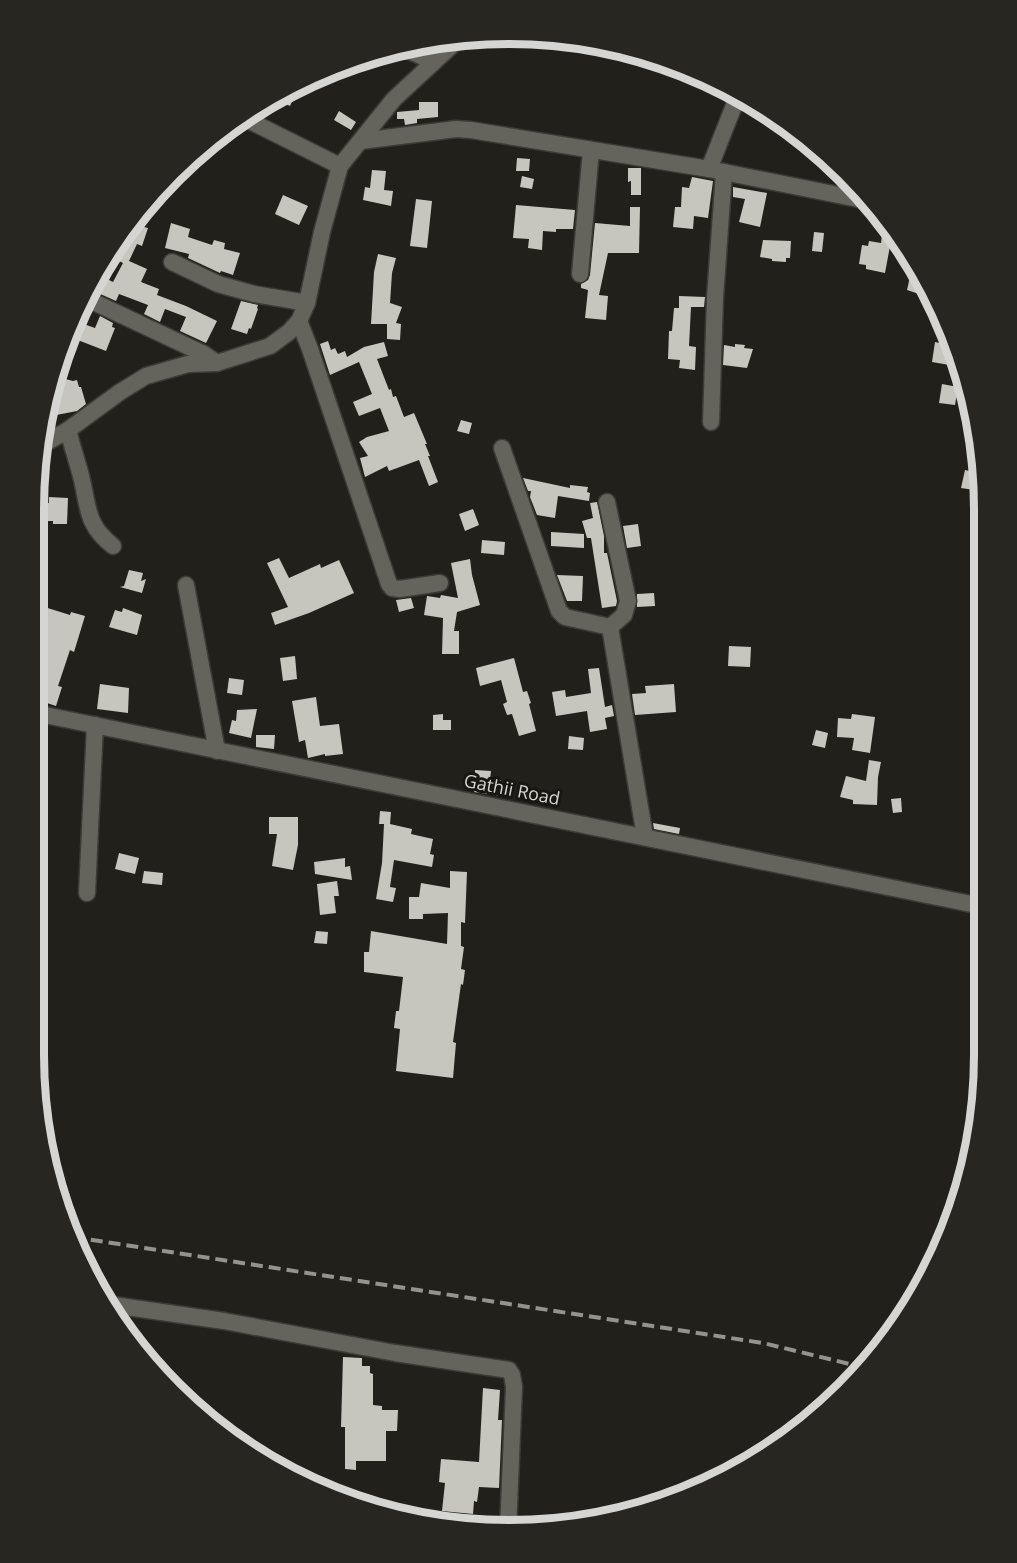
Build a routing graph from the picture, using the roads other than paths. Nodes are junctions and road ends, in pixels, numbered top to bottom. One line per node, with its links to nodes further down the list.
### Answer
1 (450, 47): 3 (street)
2 (414, 53): 3 (street)
3 (434, 62): 6 (street)
4 (736, 103): 9 (street)
5 (251, 121): 8 (street)
6 (361, 141): 7 (street); 8 (street)
7 (591, 150): 9 (street); 12 (street)
8 (340, 166): 14 (street)
9 (716, 171): 10 (street); 17 (street)
10 (855, 198)
11 (172, 262): 14 (street)
12 (580, 274)
13 (92, 301): 16 (street)
14 (307, 303): 15 (street)
15 (298, 321): 16 (street); 23 (street)
16 (217, 363): 18 (street)
17 (711, 422)
18 (68, 430): 19 (street); 22 (street)
19 (48, 442)
20 (502, 448): 25 (street)
21 (607, 502): 25 (street)
22 (113, 546)
23 (440, 583)
24 (186, 585): 28 (street)
25 (610, 627): 29 (street)
26 (44, 715): 27 (street, Gathii Road)
27 (95, 725): 28 (street, Gathii Road); 30 (street)
28 (218, 751): 29 (street, Gathii Road)
29 (645, 837): 31 (street, Gathii Road)
30 (87, 893)
31 (974, 905)
32 (117, 1306): 33 (street)
33 (508, 1520)

